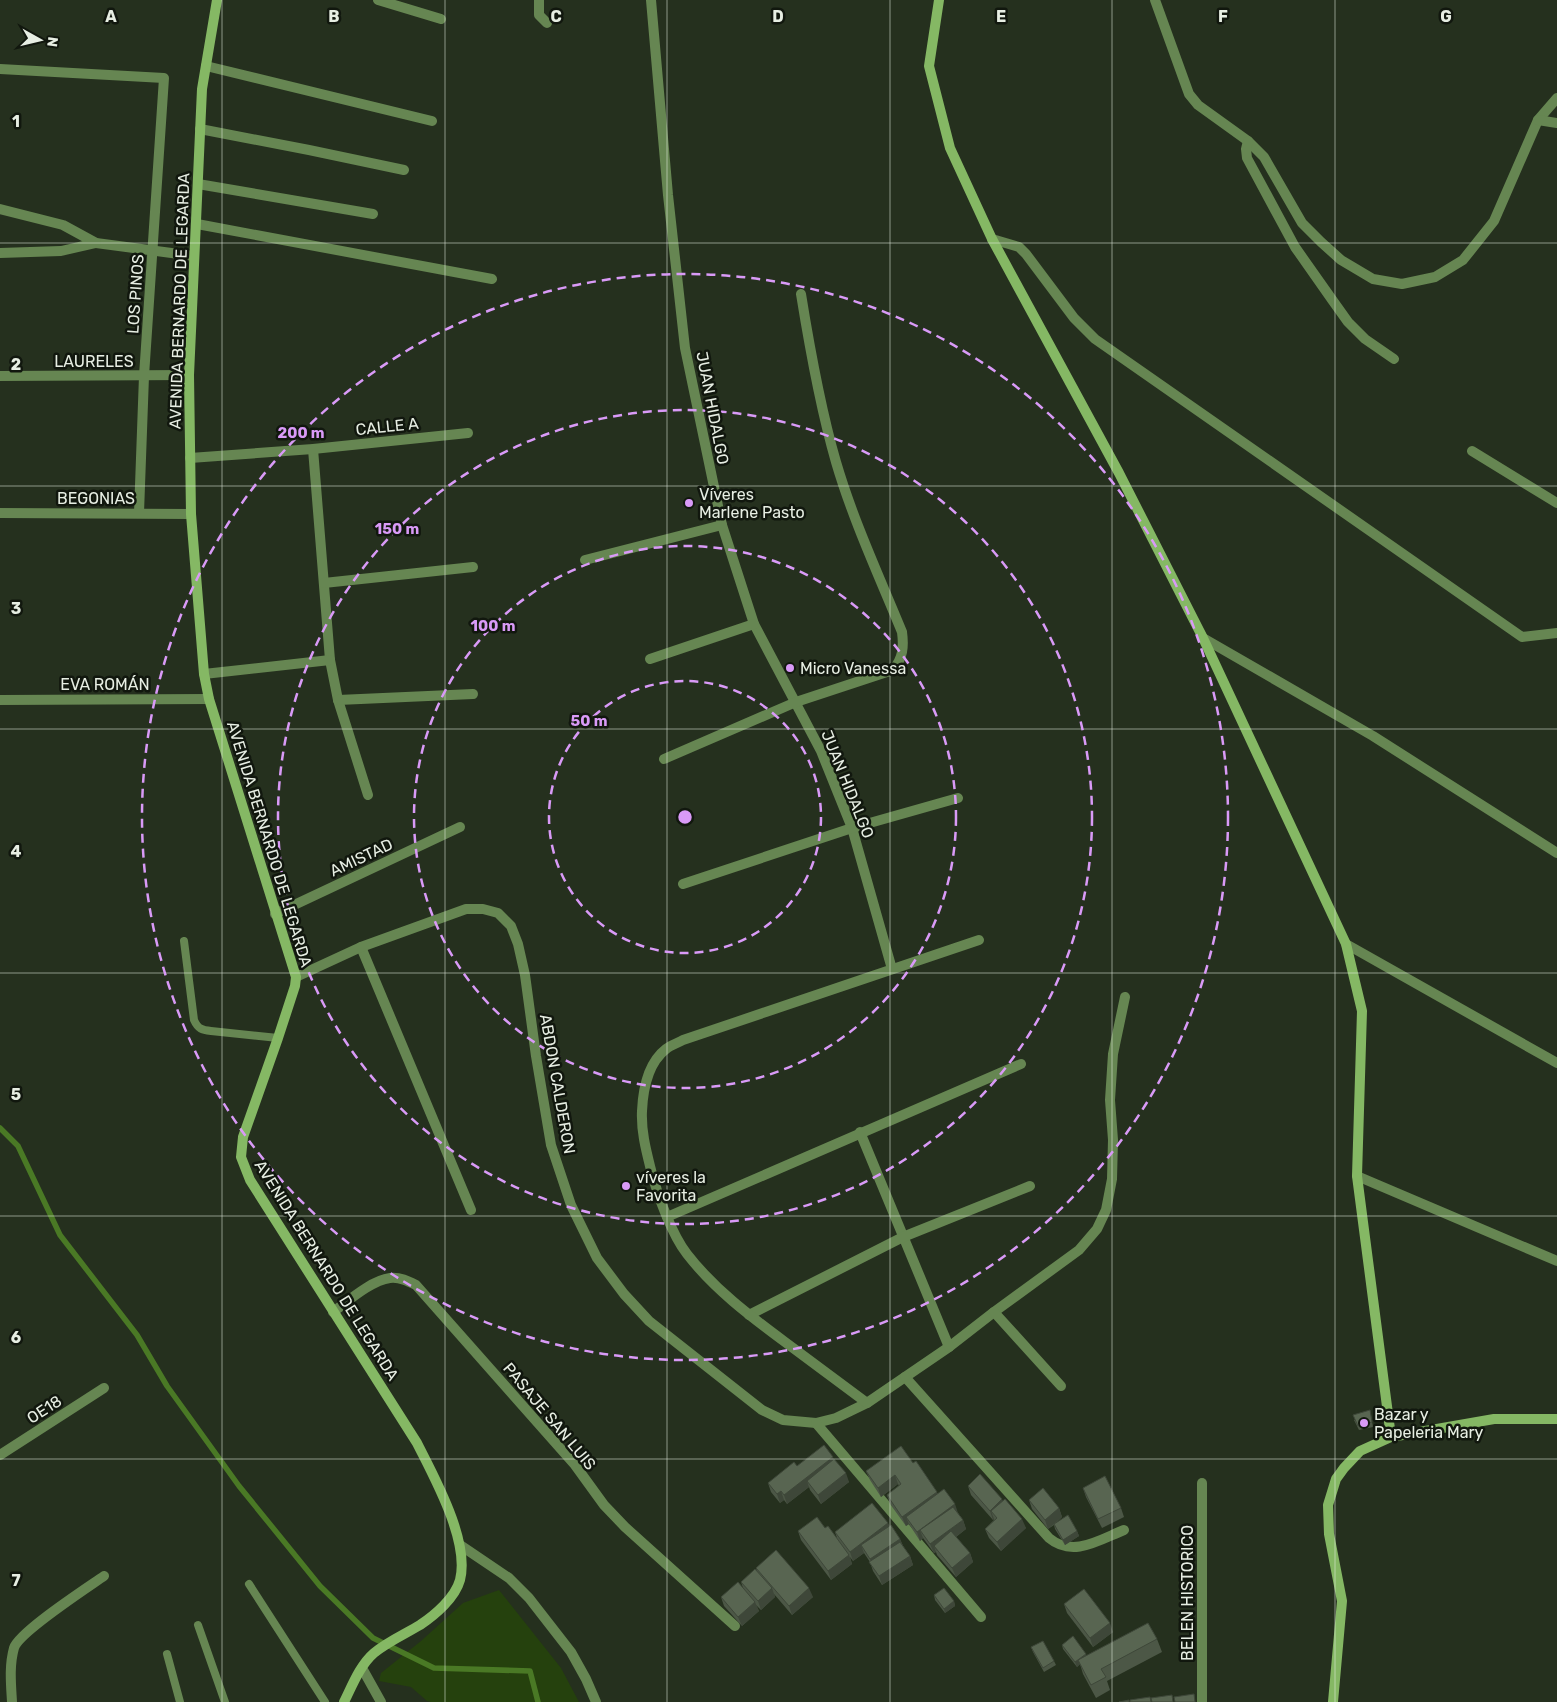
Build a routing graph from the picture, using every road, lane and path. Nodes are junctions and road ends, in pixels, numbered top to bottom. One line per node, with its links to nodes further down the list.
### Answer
1 (217, 0): 9 (street, AVENIDA BERNARDO DE LEGARDA)
2 (378, 0): 7 (street)
3 (539, 0): 8 (street)
4 (651, 0): 41 (street, JUAN HIDALGO)
5 (939, 0): 22 (street)
6 (1155, 0): 16 (street)
7 (441, 19)
8 (547, 23)
9 (206, 66): 13 (street); 15 (street, AVENIDA BERNARDO DE LEGARDA)
10 (0, 69): 24 (street, LOS PINOS)
11 (1557, 98): 12 (street)
12 (1538, 120): 14 (street); 16 (street)
13 (432, 121)
14 (1557, 123)
15 (200, 129): 17 (street); 18 (street, AVENIDA BERNARDO DE LEGARDA)
16 (1248, 141): 29 (street)
17 (404, 170)
18 (198, 184): 20 (street); 21 (street, AVENIDA BERNARDO DE LEGARDA)
19 (0, 209): 23 (street)
20 (373, 214)
21 (197, 224): 26 (street, AVENIDA BERNARDO DE LEGARDA); 27 (street)
22 (992, 239): 46 (street); 47 (street)
23 (96, 243): 24 (street); 25 (street)
24 (154, 251): 26 (street); 31 (street, LOS PINOS)
25 (0, 253)
26 (194, 256): 32 (street, AVENIDA BERNARDO DE LEGARDA)
27 (492, 279)
28 (801, 294): 55 (street)
29 (1394, 359)
30 (0, 376): 31 (street, LAURELES)
31 (144, 376): 32 (street, LAURELES); 39 (street, LOS PINOS)
32 (189, 376): 36 (street, AVENIDA BERNARDO DE LEGARDA)
33 (468, 433): 34 (street, CALLE A)
34 (313, 449): 36 (street, CALLE A); 44 (street)
35 (1472, 450): 37 (street)
36 (190, 458): 40 (street, AVENIDA BERNARDO DE LEGARDA)
37 (1557, 503)
38 (0, 513): 39 (street, BEGONIAS)
39 (139, 513): 40 (street, BEGONIAS)
40 (191, 514): 50 (street, AVENIDA BERNARDO DE LEGARDA)
41 (722, 525): 42 (street); 45 (street, JUAN HIDALGO)
42 (585, 560)
43 (473, 567): 44 (street)
44 (324, 583): 49 (street)
45 (754, 624): 48 (street); 55 (street, JUAN HIDALGO)
46 (1557, 633)
47 (1203, 638): 61 (street); 66 (street)
48 (650, 659)
49 (330, 660): 50 (street); 54 (street)
50 (204, 674): 52 (street, AVENIDA BERNARDO DE LEGARDA)
51 (474, 694): 54 (street)
52 (209, 699): 53 (street, EVA ROMÁN); 63 (street, AVENIDA BERNARDO DE LEGARDA)
53 (0, 700)
54 (338, 700): 57 (street)
55 (796, 702): 56 (street); 60 (street, JUAN HIDALGO)
56 (664, 759)
57 (368, 795)
58 (958, 798): 60 (street)
59 (460, 827): 63 (street, AMISTAD)
60 (852, 828): 62 (street); 68 (street, JUAN HIDALGO)
61 (1557, 853)
62 (683, 884)
63 (275, 914): 69 (street, AVENIDA BERNARDO DE LEGARDA)
64 (979, 940): 68 (street)
65 (184, 941): 71 (lane)
66 (1346, 944): 72 (street); 75 (street)
67 (362, 947): 69 (street, ABDON CALDERON); 77 (street); 90 (street, ABDON CALDERON)
68 (892, 969): 78 (street)
69 (296, 976): 71 (street, AVENIDA BERNARDO DE LEGARDA)
70 (1125, 997): 82 (street, ABDON CALDERON)
71 (278, 1038): 81 (street, AVENIDA BERNARDO DE LEGARDA)
72 (1557, 1063)
73 (1020, 1064): 74 (street)
74 (860, 1132): 78 (street); 79 (street)
75 (1357, 1176): 80 (street); 91 (street)
76 (1030, 1186): 79 (street)
77 (471, 1210)
78 (667, 1217): 83 (street)
79 (904, 1237): 83 (street); 84 (street)
80 (1557, 1261)
81 (333, 1312): 95 (street, AVENIDA BERNARDO DE LEGARDA); 100 (street, PASAJE SAN LUIS)
82 (994, 1312): 84 (street, ABDON CALDERON); 86 (street)
83 (749, 1315): 88 (street)
84 (949, 1347): 85 (street, ABDON CALDERON)
85 (905, 1377): 88 (street, ABDON CALDERON); 94 (street)
86 (1061, 1386)
87 (104, 1388): 92 (street, OE18)
88 (867, 1403): 90 (street, ABDON CALDERON)
89 (1557, 1419): 91 (street)
90 (816, 1423): 98 (street)
91 (1390, 1437): 111 (street)
92 (0, 1455)
93 (1202, 1483): 110 (street, BELEN HISTORICO)
94 (1124, 1530)
95 (460, 1545): 102 (street, AVENIDA BERNARDO DE LEGARDA); 109 (street)
96 (104, 1576): 103 (street)
97 (249, 1584): 106 (lane)
98 (981, 1616)
99 (198, 1625): 105 (lane)
100 (735, 1626)
101 (167, 1654): 104 (lane)
102 (362, 1668): 107 (street, AVENIDA BERNARDO DE LEGARDA); 108 (street)
103 (12, 1702)
104 (180, 1702)
105 (225, 1702)
106 (325, 1702)
107 (344, 1702)
108 (380, 1702)
109 (596, 1702)
110 (1202, 1702)
111 (1333, 1702)

